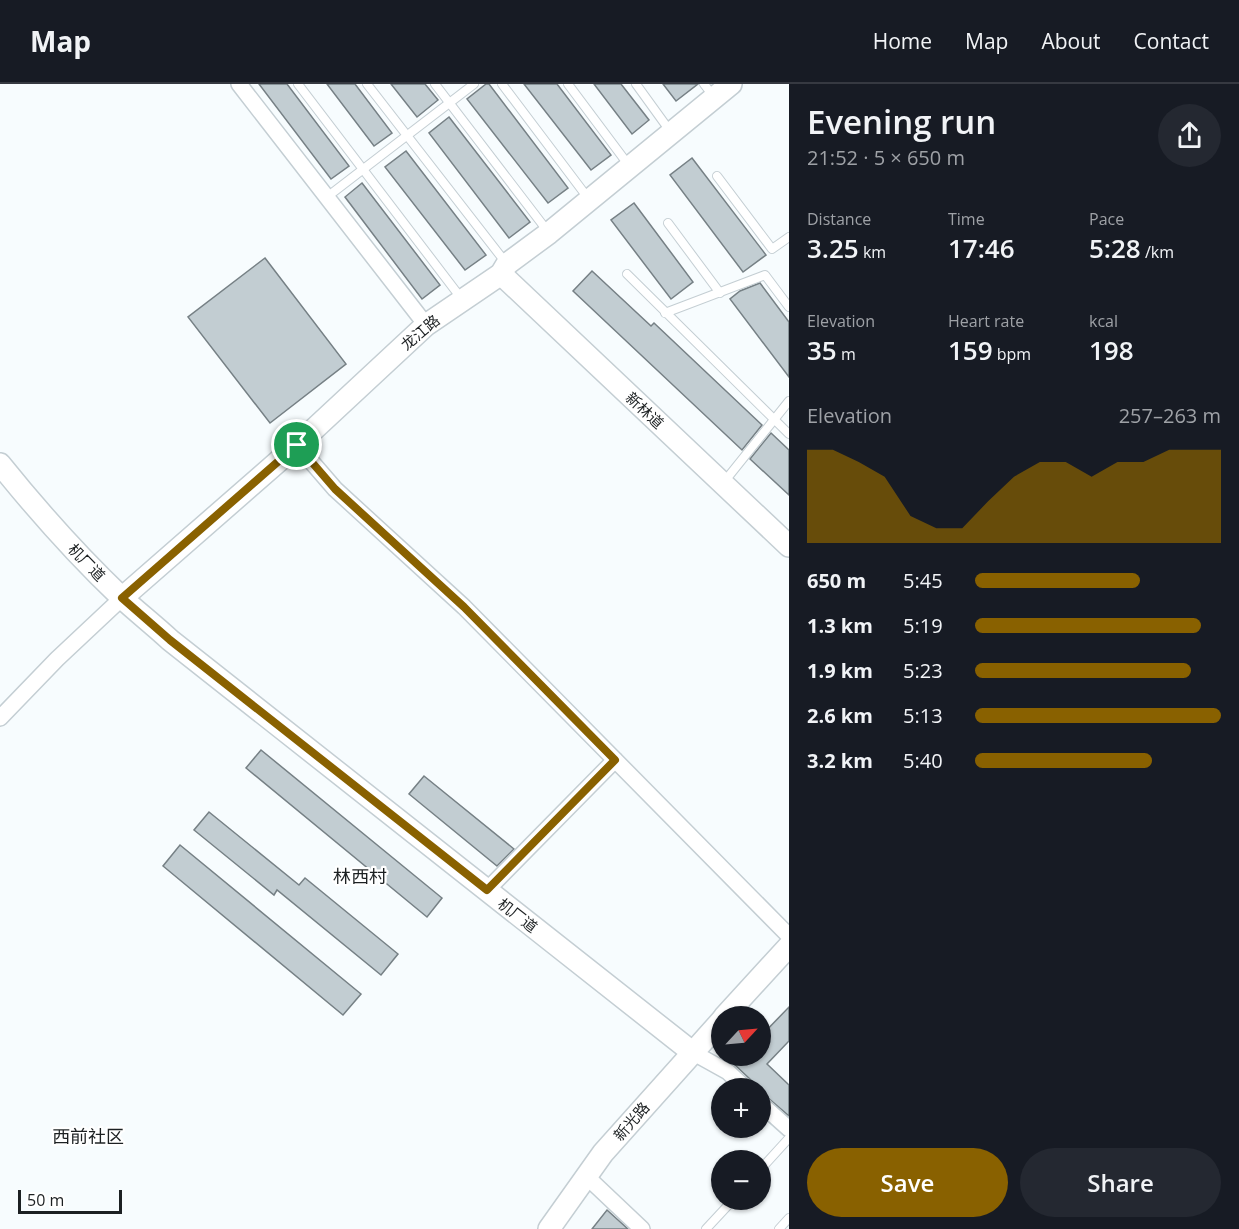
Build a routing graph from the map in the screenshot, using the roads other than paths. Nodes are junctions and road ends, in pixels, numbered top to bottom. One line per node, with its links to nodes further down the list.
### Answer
1 (239, 84): 17 (street)
2 (298, 84): 15 (lane)
3 (367, 84): 13 (lane)
4 (435, 84): 11 (lane)
5 (474, 84): 11 (lane)
6 (502, 84): 18 (lane)
7 (568, 84): 14 (lane)
8 (636, 84): 12 (lane)
9 (731, 84): 10 (street, 龙江路)
10 (709, 91): 12 (street, 龙江路)
11 (450, 103): 13 (lane); 20 (lane)
12 (672, 133): 14 (street, 龙江路)
13 (407, 136): 15 (lane); 22 (lane)
14 (631, 167): 18 (street, 龙江路)
15 (363, 170): 17 (lane); 25 (lane)
16 (717, 176): 21 (lane)
17 (327, 197): 28 (street)
18 (590, 200): 20 (street, 龙江路)
19 (668, 223): 24 (lane)
20 (549, 234): 22 (street, 龙江路)
21 (789, 237)
22 (504, 269): 25 (street, 龙江路); 34 (street, 新林道)
23 (627, 274): 27 (lane)
24 (720, 293): 26 (lane); 27 (lane)
25 (463, 300): 28 (street, 龙江路)
26 (789, 307)
27 (665, 313): 30 (lane)
28 (426, 325): 32 (street, 龙江路)
29 (789, 401): 30 (lane)
30 (774, 419): 31 (lane); 34 (lane)
31 (789, 434)
32 (297, 445): 36 (street, 龙江路); 38 (street)
33 (0, 464): 36 (street, 机厂道)
34 (723, 484): 35 (street, 新林道)
35 (789, 546)
36 (122, 598): 37 (street); 39 (street, 机厂道)
37 (0, 718)
38 (615, 760): 39 (street); 40 (street)
39 (487, 890): 44 (street, 机厂道)
40 (789, 936)
41 (789, 946): 42 (street, 新光路)
42 (734, 1006)
43 (711, 1031): 44 (street, 新光路)
44 (692, 1052): 45 (street); 50 (street, 新光路)
45 (734, 1078)
46 (771, 1112): 47 (street)
47 (789, 1129)
48 (789, 1138): 49 (lane)
49 (771, 1158)
50 (586, 1176): 53 (street, 新光路); 54 (street)
51 (724, 1210): 55 (lane)
52 (789, 1218): 56 (lane)
53 (549, 1229)
54 (642, 1229)
55 (706, 1229)
56 (779, 1229)

